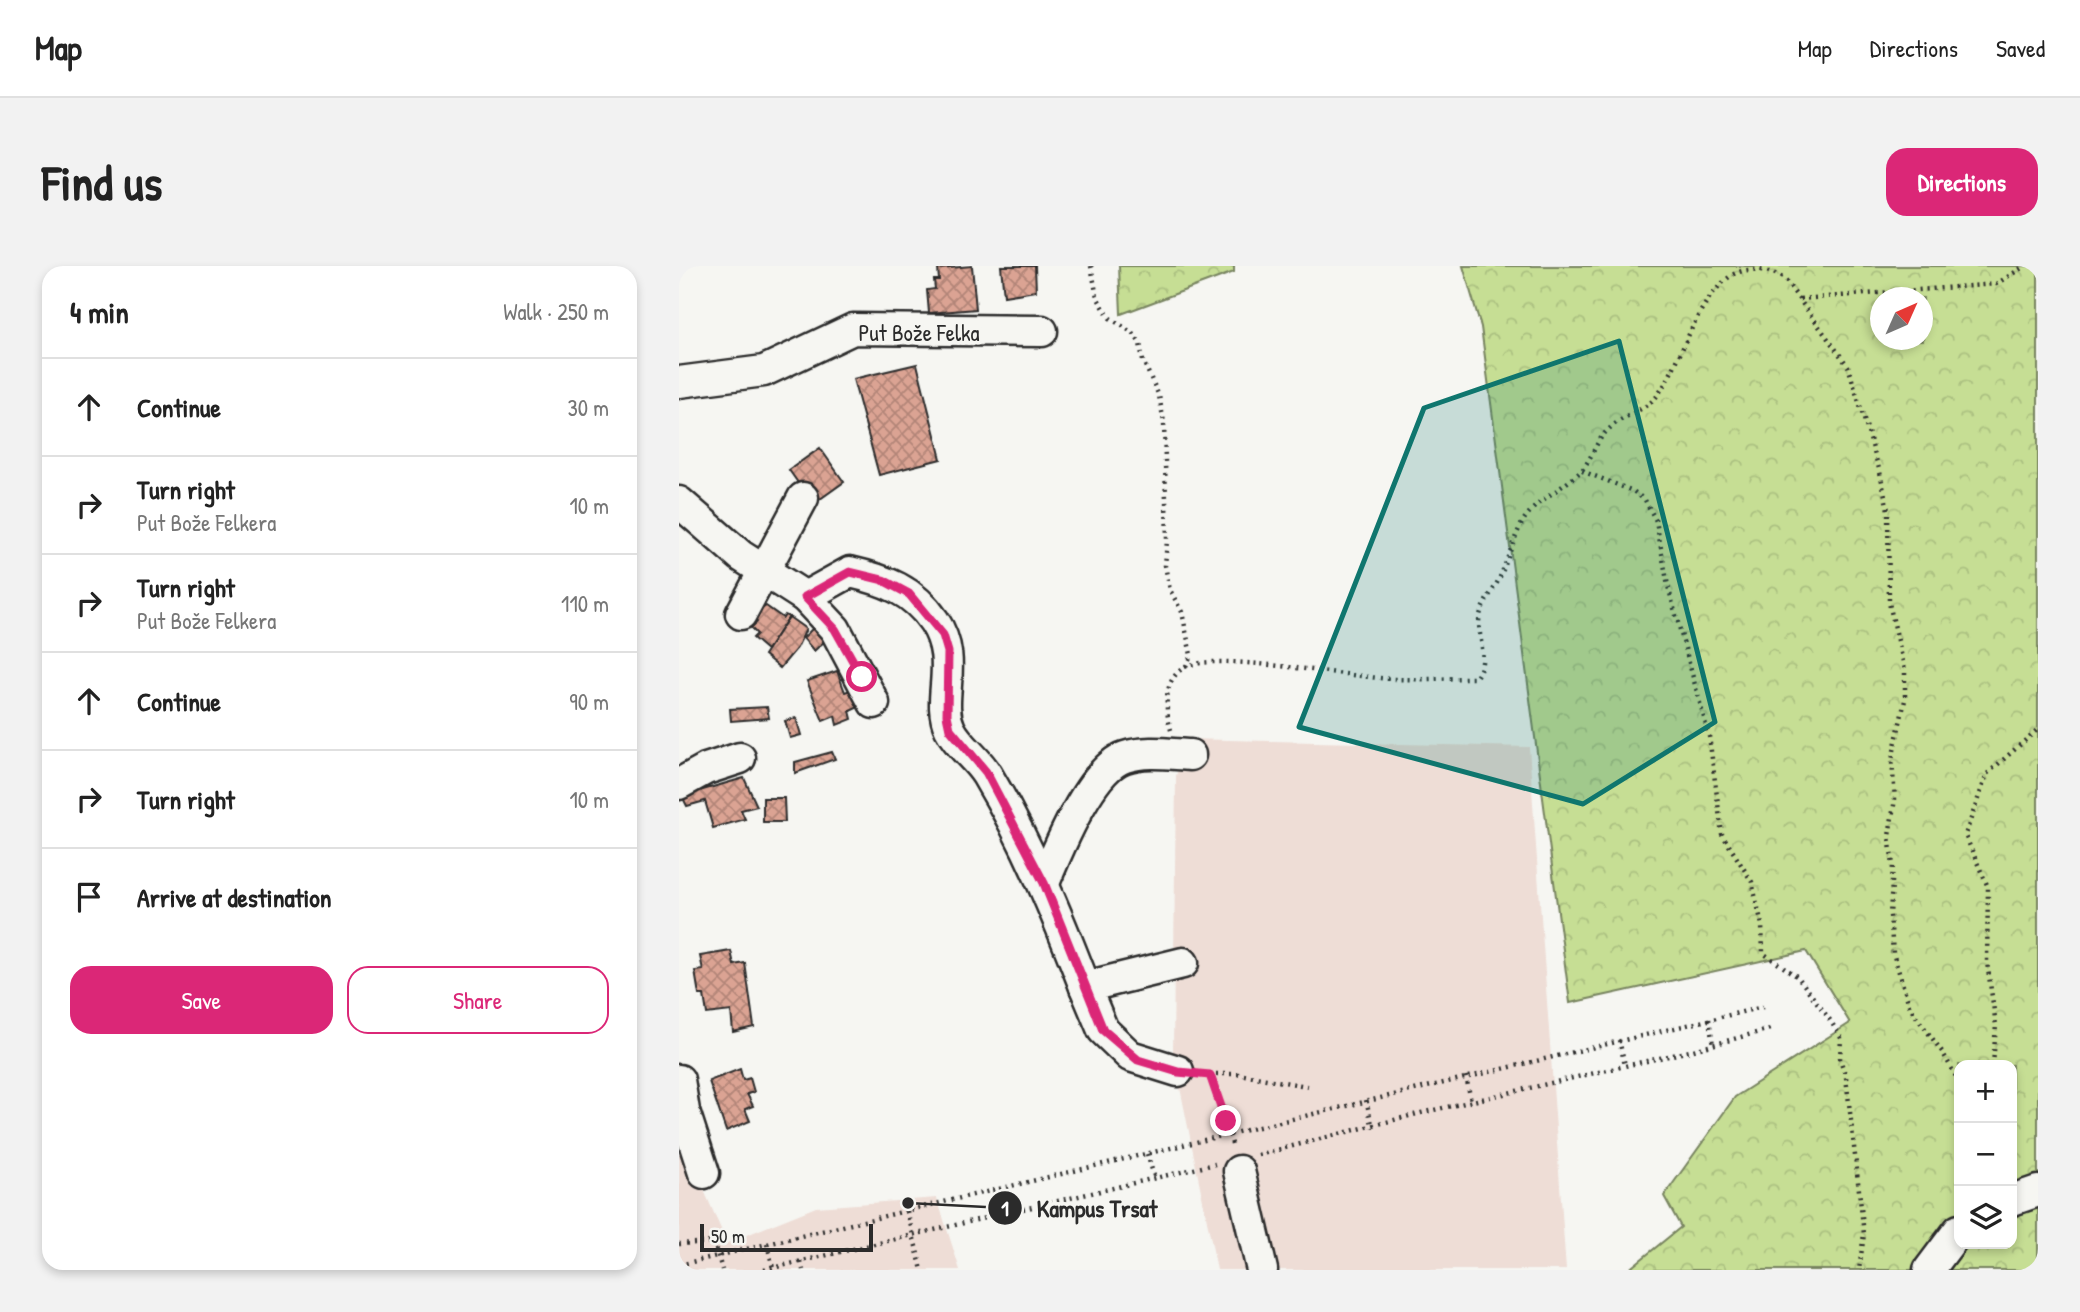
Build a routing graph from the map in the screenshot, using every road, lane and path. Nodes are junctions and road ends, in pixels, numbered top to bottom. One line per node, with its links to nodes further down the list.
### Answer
1 (1091, 266): 13 (path)
2 (2025, 266): 4 (path)
3 (1761, 267): 4 (path); 7 (path)
4 (1799, 299): 32 (path)
5 (1042, 331): 6 (street, Put Bože Felka)
6 (679, 382)
7 (1582, 471): 14 (path); 61 (path)
8 (803, 498): 10 (street)
9 (679, 502): 10 (street)
10 (764, 571): 11 (street); 12 (street)
11 (805, 597): 16 (street); 21 (street)
12 (741, 614)
13 (1191, 655): 14 (path); 15 (path)
14 (1198, 664): 15 (path)
15 (1185, 667): 18 (path)
16 (874, 703)
17 (2038, 729): 29 (path)
18 (1185, 755): 21 (street)
19 (740, 758): 20 (street)
20 (679, 784)
21 (1037, 872): 23 (street)
22 (1183, 963): 23 (street)
23 (1085, 987): 31 (street)
24 (1763, 1007): 25 (path)
25 (1709, 1019): 27 (path); 28 (path)
26 (1770, 1029): 28 (path)
27 (1619, 1040): 30 (path); 34 (path)
28 (1713, 1045): 30 (path)
29 (1993, 1060)
30 (1625, 1065): 38 (path)
31 (1178, 1072): 33 (path)
32 (1954, 1073)
33 (1210, 1075): 36 (path); 40 (path)
34 (1466, 1076): 37 (path); 38 (path)
35 (679, 1080): 43 (street)
36 (1312, 1087)
37 (1366, 1100): 39 (path); 40 (path)
38 (1471, 1101): 39 (path)
39 (1373, 1128): 42 (path)
40 (1230, 1134): 41 (path)
41 (1147, 1154): 44 (path); 47 (path)
42 (1235, 1164): 44 (path); 60 (street)
43 (704, 1173)
44 (1155, 1179): 48 (path)
45 (2038, 1191): 46 (street)
46 (2017, 1198)
47 (907, 1211): 48 (path); 51 (path)
48 (913, 1237): 53 (path); 59 (path)
49 (1954, 1237): 62 (street)
50 (679, 1244): 52 (path)
51 (768, 1244): 52 (path); 55 (path)
52 (718, 1256): 54 (path); 56 (path)
53 (801, 1262): 55 (path); 58 (path)
54 (679, 1265)
55 (773, 1268): 57 (path)
56 (722, 1270)
57 (764, 1270)
58 (803, 1270)
59 (922, 1270)
60 (1262, 1270)
61 (1859, 1270)
62 (1929, 1270)

